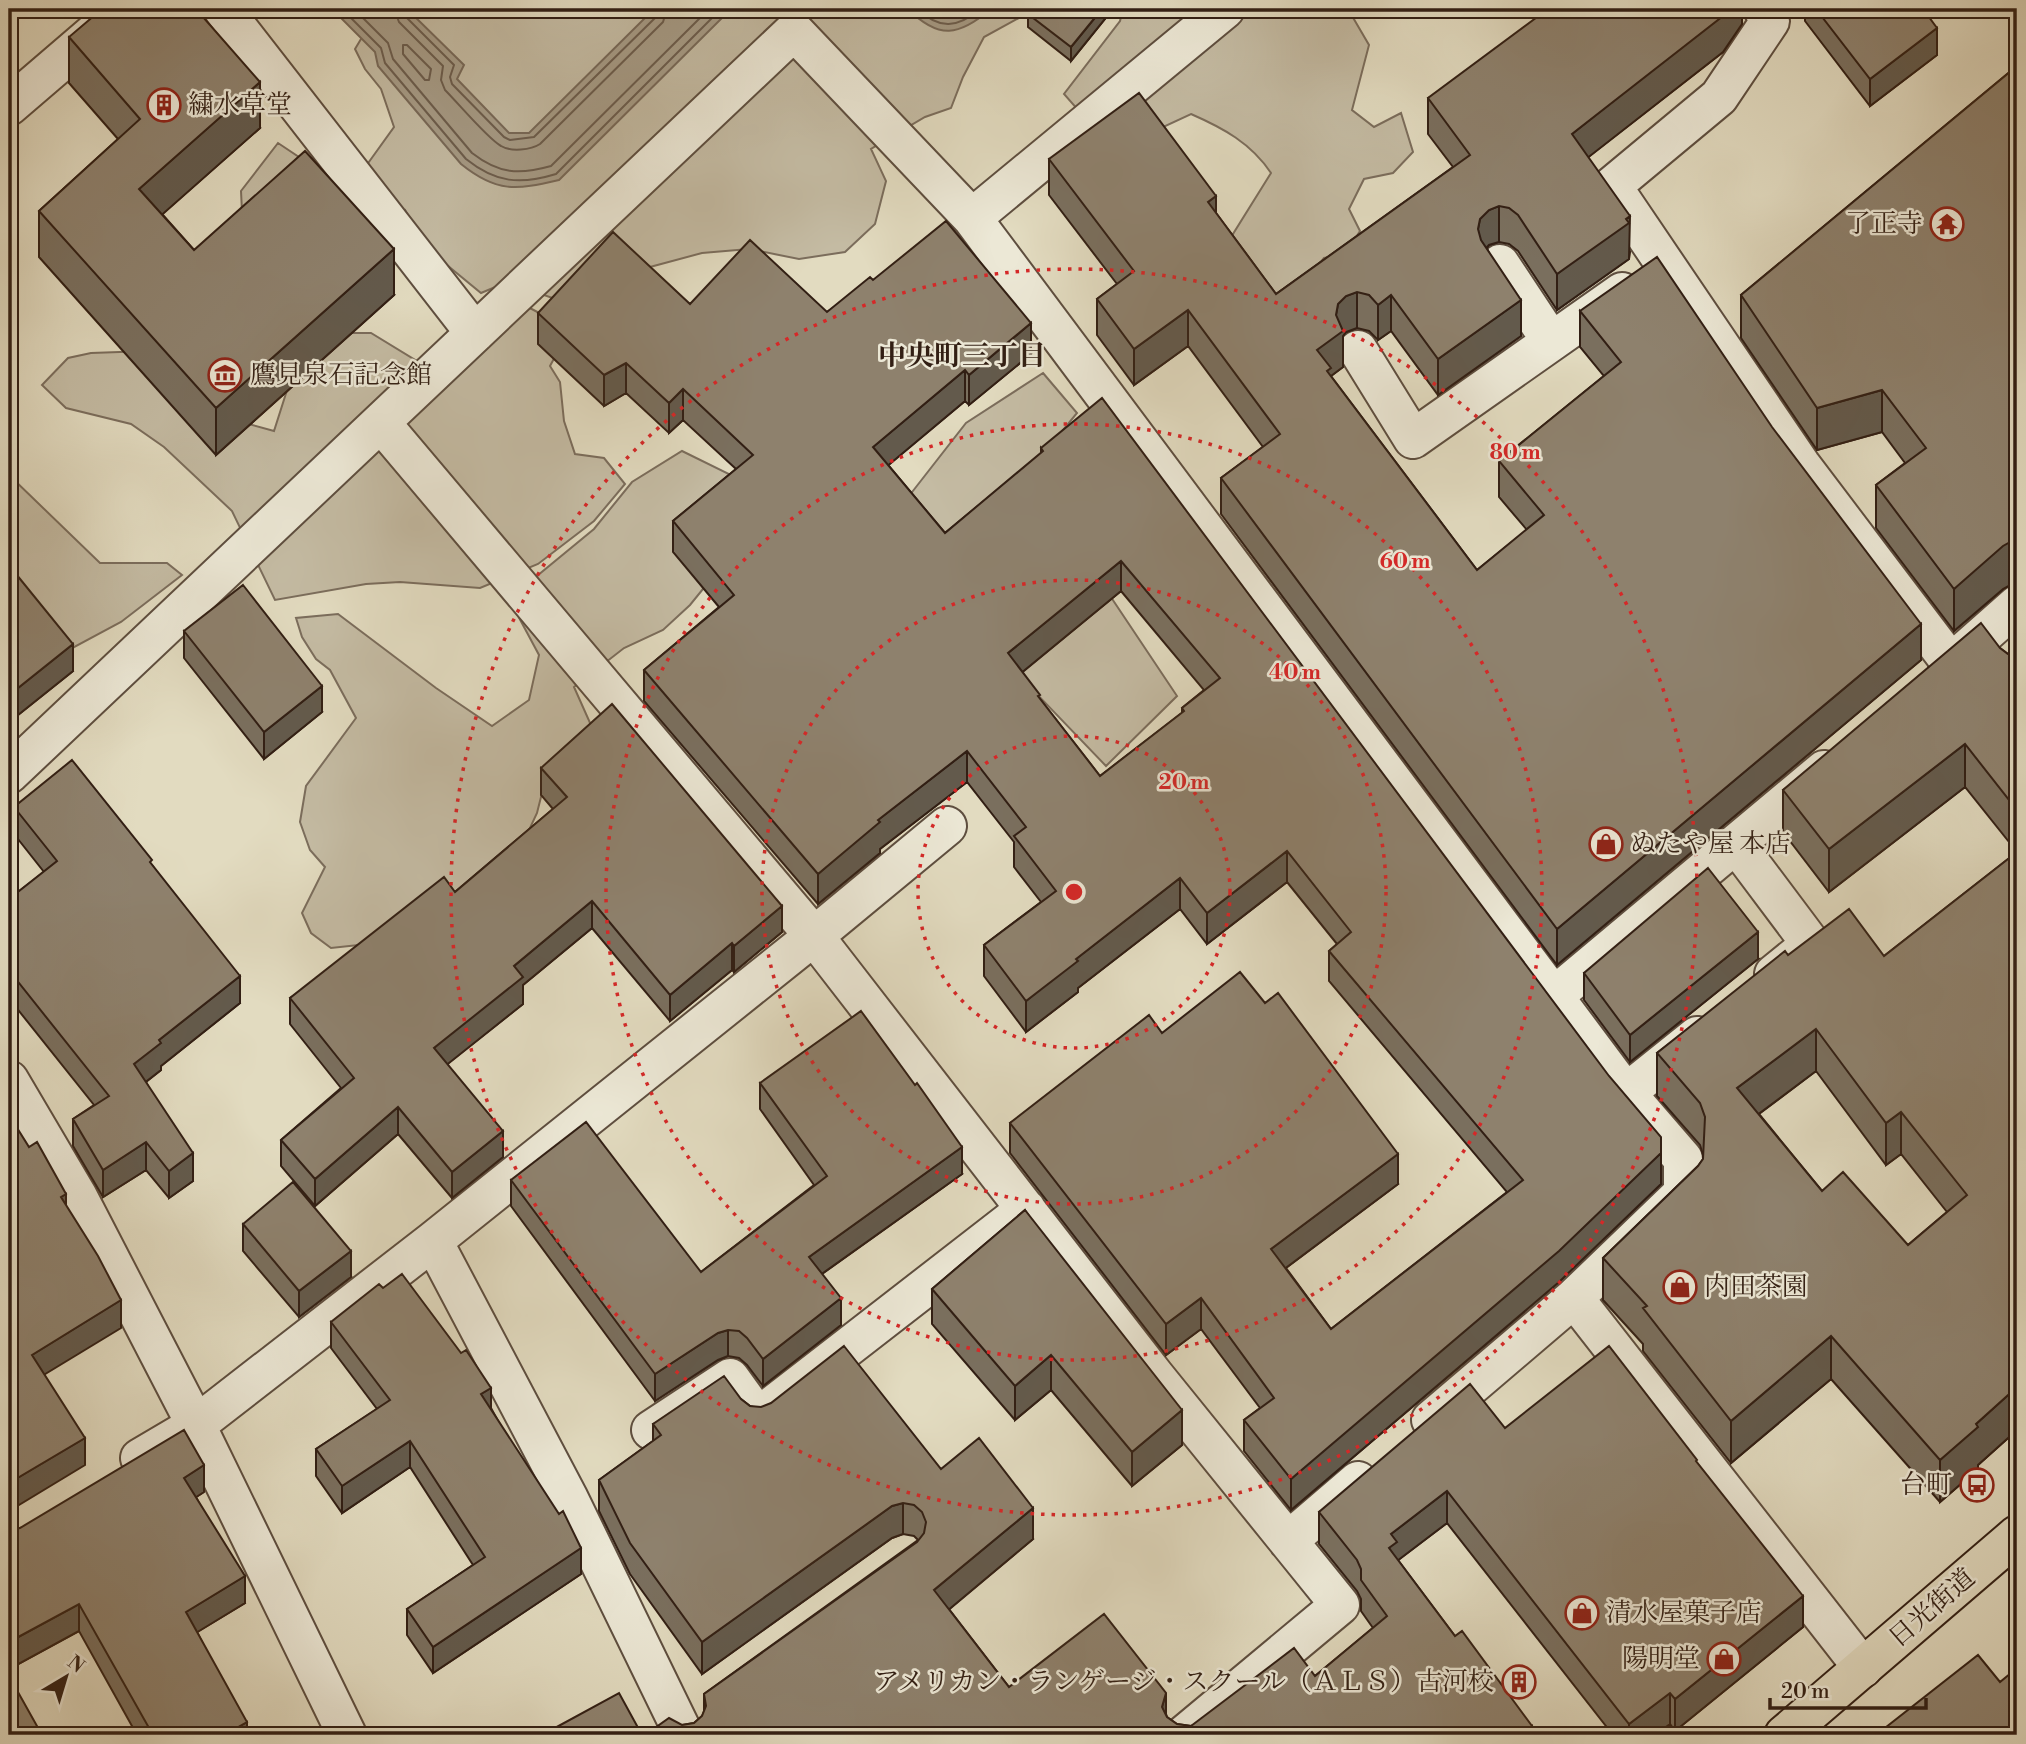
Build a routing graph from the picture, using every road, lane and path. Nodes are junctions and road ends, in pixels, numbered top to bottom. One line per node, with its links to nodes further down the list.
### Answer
1 (122, 9): 5 (street)
2 (223, 9): 9 (street)
3 (1225, 9): 6 (street)
4 (1763, 9): 7 (street)
5 (9, 106)
6 (972, 218): 9 (street); 23 (street)
7 (1663, 262): 10 (street); 15 (street)
8 (1500, 264): 10 (street)
9 (475, 333): 12 (street)
10 (1551, 341): 11 (street)
11 (1358, 350)
12 (381, 422): 19 (street); 22 (street)
13 (2017, 605): 14 (street)
14 (1984, 634): 15 (street); 16 (street)
15 (1951, 663): 17 (street)
16 (2009, 666)
17 (1920, 689)
18 (1849, 749): 21 (street)
19 (9, 774)
20 (947, 826): 22 (street)
21 (1736, 844): 23 (street); 25 (street)
22 (814, 936): 26 (street); 27 (street)
23 (1555, 996): 25 (street)
24 (9, 1080): 29 (street)
25 (1626, 1093): 28 (street)
26 (1026, 1209): 30 (street); 33 (street)
27 (433, 1241): 29 (street); 36 (street)
28 (1574, 1298): 33 (street); 34 (street)
29 (196, 1425): 31 (street); 37 (street)
30 (651, 1430)
31 (114, 1474)
32 (2017, 1535): 34 (main road, 日光街道)
33 (1288, 1541): 38 (street)
34 (1863, 1668): 39 (main road, 日光街道)
35 (708, 1696): 36 (street)
36 (680, 1727)
37 (347, 1735)
38 (1184, 1735)
39 (1784, 1735)

